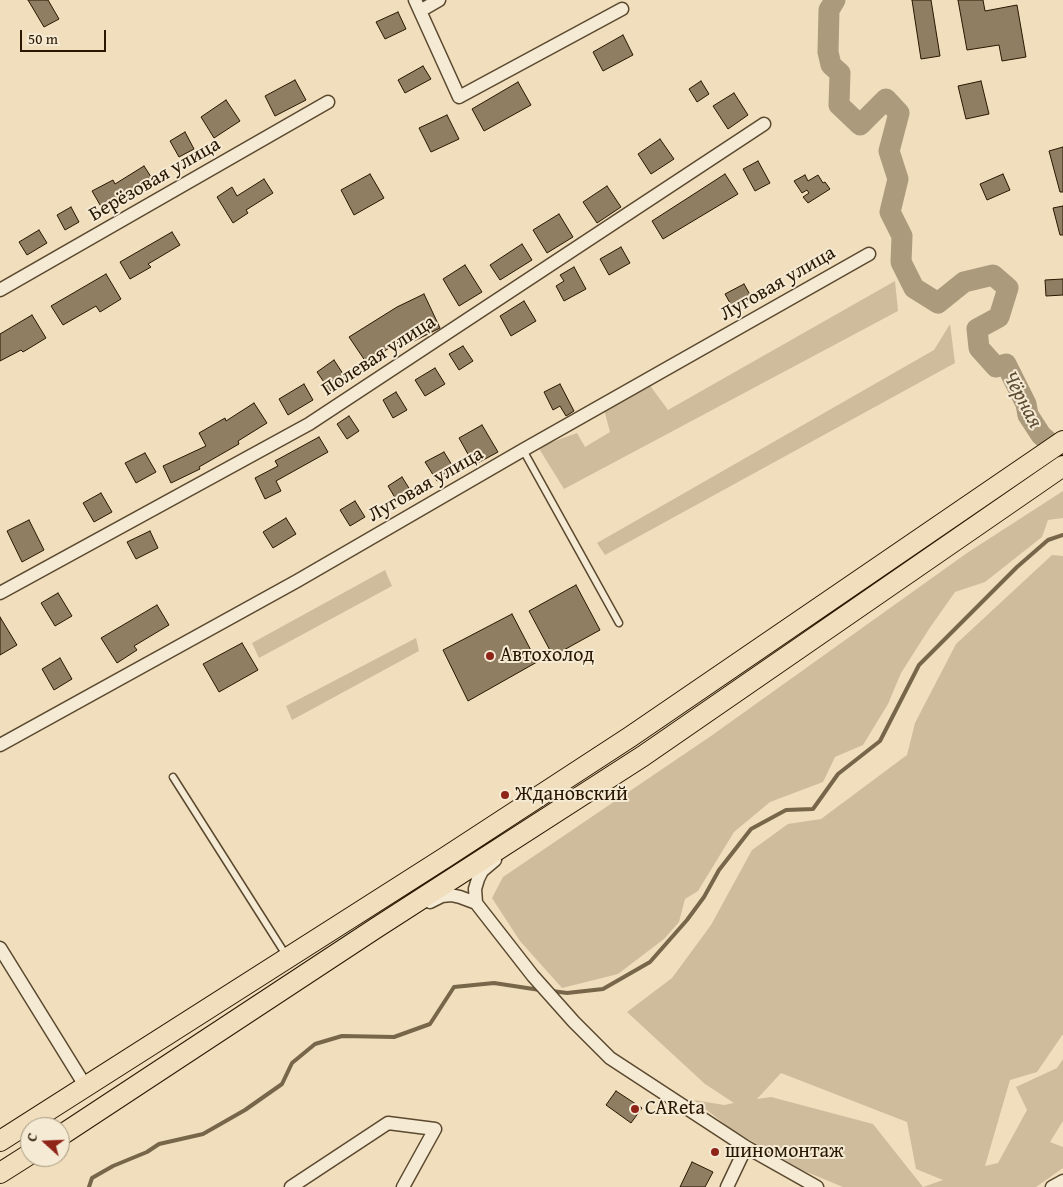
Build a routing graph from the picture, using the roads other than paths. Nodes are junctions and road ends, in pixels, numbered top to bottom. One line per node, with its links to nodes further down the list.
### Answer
1 (439, 0): 2 (street)
2 (418, 6): 3 (street)
3 (622, 8)
4 (328, 102): 7 (street, Берёзовая улица)
5 (764, 124): 11 (street, Полевая улица)
6 (869, 254): 9 (street, Луговая улица)
7 (0, 290)
8 (1063, 442): 19 (main road)
9 (523, 450): 12 (lane); 13 (street, Луговая улица)
10 (1063, 466): 15 (main road)
11 (0, 593)
12 (619, 623)
13 (0, 745)
14 (173, 777): 19 (lane)
15 (532, 827): 16 (street); 17 (main road)
16 (476, 903): 17 (street); 23 (street)
17 (376, 928): 21 (main road)
18 (0, 948): 20 (street)
19 (288, 958): 20 (main road)
20 (86, 1087): 22 (main road)
21 (70, 1129)
22 (0, 1141)
23 (746, 1146): 29 (street); 30 (street)
24 (20, 1160): 25 (main road)
25 (0, 1173)
26 (1063, 1181): 31 (street)
27 (291, 1187): 28 (street)
28 (403, 1187)
29 (727, 1187)
30 (817, 1187)
31 (1052, 1187)

